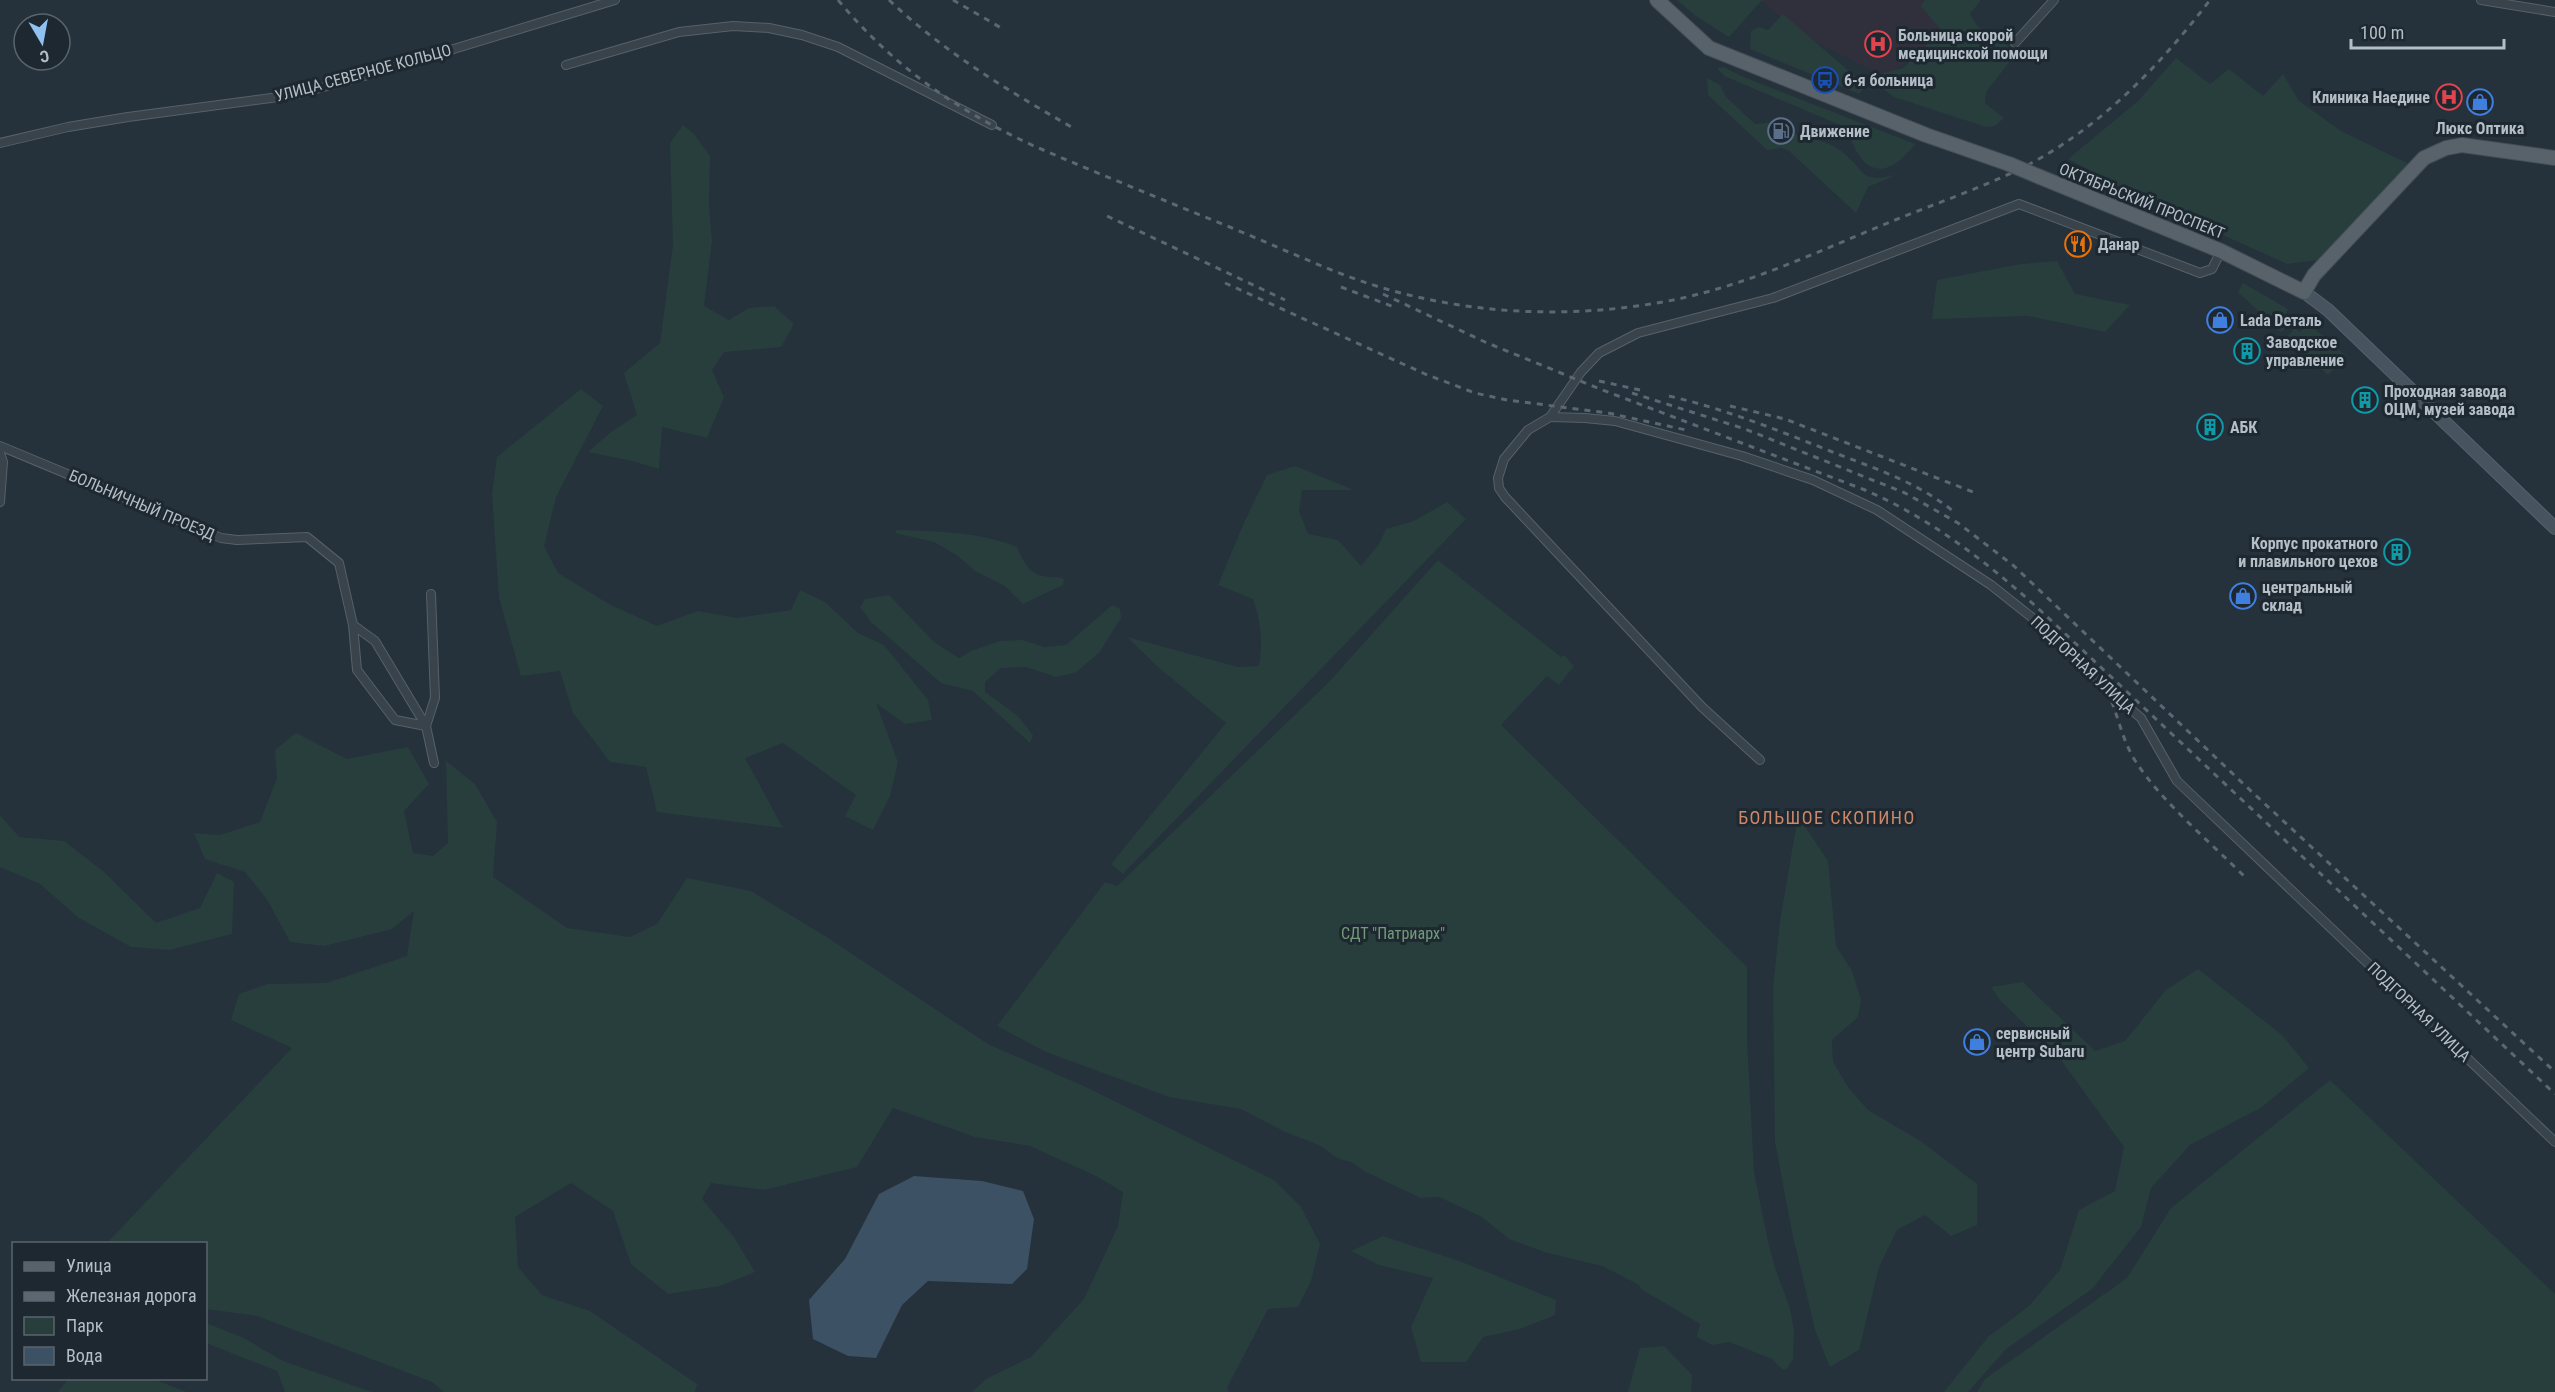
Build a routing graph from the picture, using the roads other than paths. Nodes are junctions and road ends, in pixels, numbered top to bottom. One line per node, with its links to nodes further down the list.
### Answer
1 (615, 0): 9 (street, УЛИЦА СЕВЕРНОЕ КОЛЬЦО)
2 (1658, 0): 11 (main road, ОКТЯБРЬСКИЙ ПРОСПЕКТ, bridge)
3 (2054, 0): 6 (street)
4 (2481, 0): 5 (street)
5 (2555, 12)
6 (2015, 44)
7 (566, 65): 8 (street)
8 (992, 125)
9 (0, 143)
10 (2555, 158): 12 (main road)
11 (2222, 251): 12 (main road, ОКТЯБРЬСКИЙ ПРОСПЕКТ); 13 (street)
12 (2304, 292): 17 (main road, ОКТЯБРЬСКИЙ ПРОСПЕКТ)
13 (1550, 417): 21 (street); 23 (street, ПОДГОРНАЯ УЛИЦА)
14 (0, 446): 19 (street, БОЛЬНИЧНЫЙ ПРОЕЗД)
15 (0, 453): 16 (street)
16 (0, 502)
17 (2555, 528)
18 (431, 594): 20 (street)
19 (353, 625): 20 (street); 20 (street, БОЛЬНИЧНЫЙ ПРОЕЗД)
20 (426, 726): 22 (street)
21 (1760, 760)
22 (434, 763)
23 (2555, 1142)

